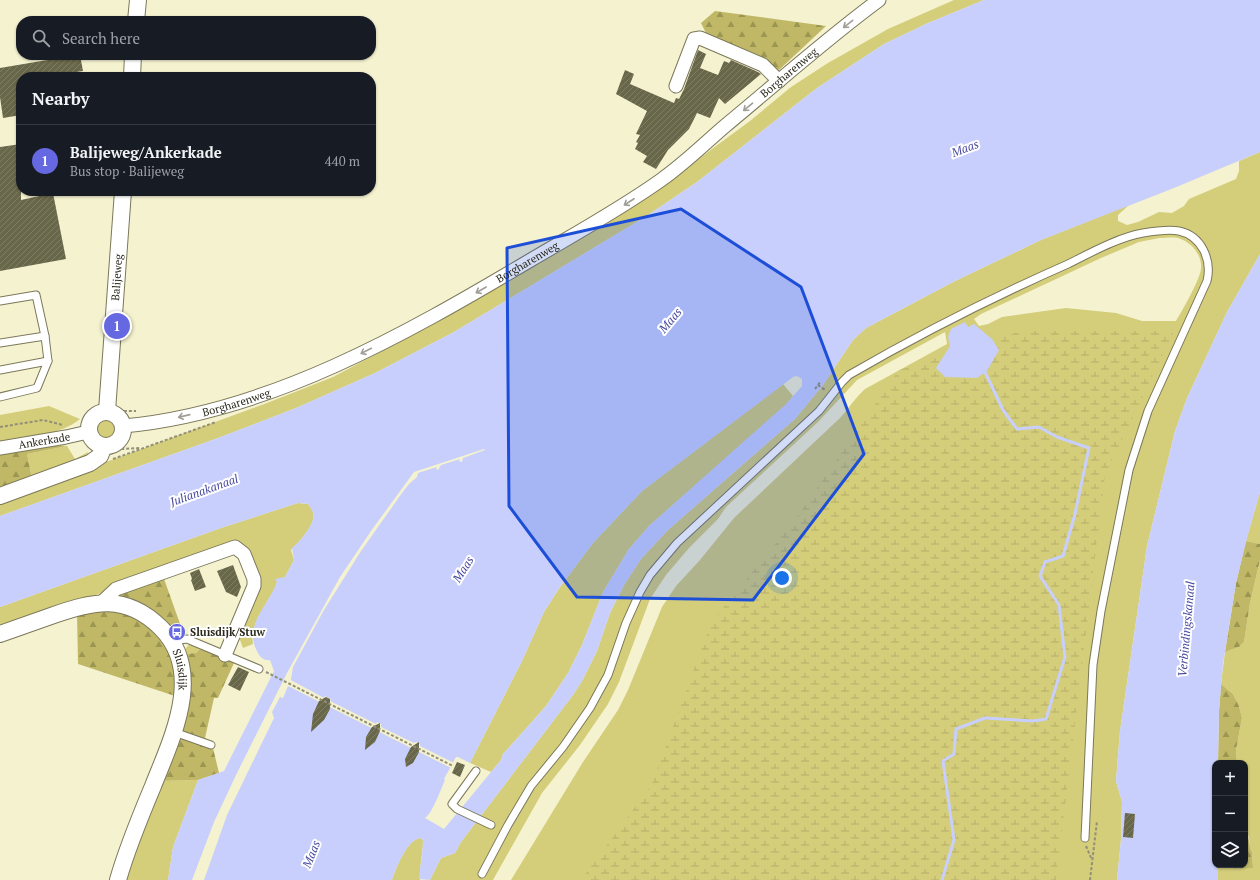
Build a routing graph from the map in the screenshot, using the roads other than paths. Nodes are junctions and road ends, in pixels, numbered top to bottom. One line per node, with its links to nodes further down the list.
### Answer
1 (138, 0): 3 (street)
2 (879, 0): 6 (street, Borgharenweg, one-way to 6)
3 (136, 16)
4 (133, 60): 5 (street)
5 (132, 72)
6 (779, 81): 7 (street); 15 (street, Borgharenweg, one-way to 15)
7 (676, 86)
8 (123, 196): 15 (street, Balijeweg)
9 (0, 301): 10 (lane)
10 (45, 336): 11 (lane); 12 (lane)
11 (0, 343)
12 (48, 361): 13 (lane); 14 (lane)
13 (0, 370)
14 (0, 397)
15 (115, 417): 16 (street); 18 (street)
16 (88, 432): 17 (street, Ankerkade); 18 (street)
17 (0, 448)
18 (110, 450): 19 (street)
19 (0, 496)
20 (101, 603): 21 (street, Sluisdijk); 22 (street, Sluisdijk); 23 (street)
21 (0, 634)
22 (172, 641): 23 (lane); 25 (street, Sluisdijk)
23 (225, 655): 24 (lane)
24 (259, 669)
25 (174, 732): 26 (lane); 31 (street, Sluisdijk)
26 (211, 745)
27 (476, 771): 28 (lane)
28 (491, 825)
29 (1085, 838): 30 (lane)
30 (482, 874)
31 (118, 880)

